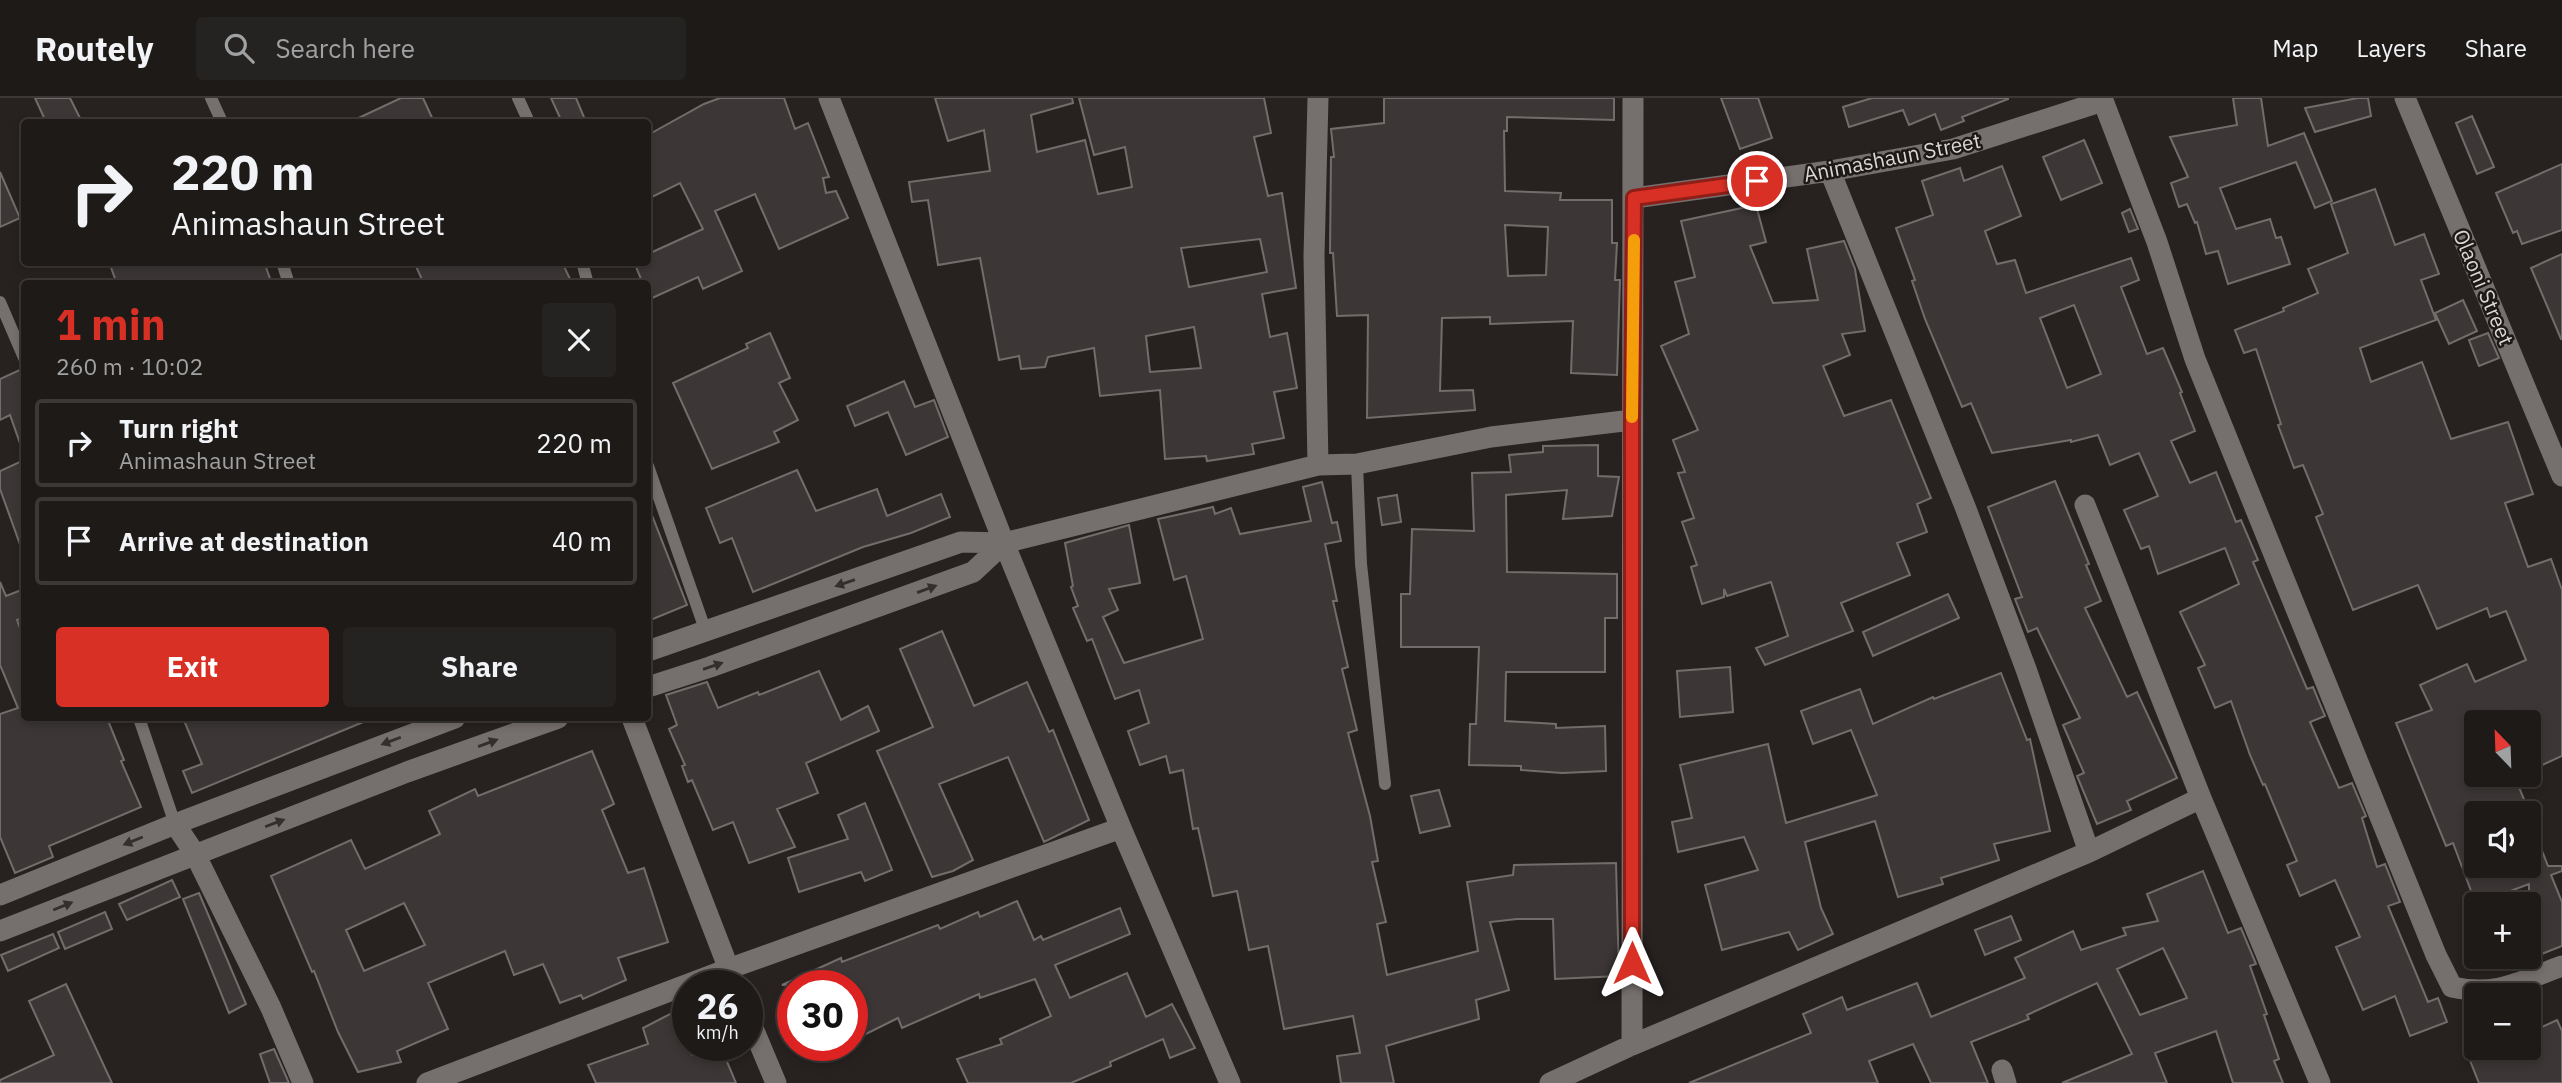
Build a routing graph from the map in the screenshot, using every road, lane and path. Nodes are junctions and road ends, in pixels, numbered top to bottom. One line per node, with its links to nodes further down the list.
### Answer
1 (211, 98): 8 (lane)
2 (518, 98): 9 (lane)
3 (829, 98): 20 (street)
4 (1318, 98): 16 (street)
5 (1633, 98): 11 (street)
6 (2405, 98): 18 (street, Olaoni Street)
7 (2103, 100): 10 (street, Animashaun Street); 36 (street)
8 (221, 119)
9 (528, 119)
10 (1830, 171): 11 (street, Animashaun Street); 32 (street)
11 (1634, 198): 14 (street)
12 (0, 302): 13 (lane)
13 (21, 351)
14 (1632, 420): 15 (street); 40 (street)
15 (1357, 464): 16 (street); 28 (lane)
16 (1318, 465): 20 (street)
17 (651, 475): 21 (lane)
18 (2562, 475)
19 (2085, 505): 29 (street)
20 (1004, 543): 21 (street, one-way to 21); 23 (street, one-way to 20); 31 (street)
21 (706, 632): 22 (street)
22 (651, 650)
23 (651, 686)
24 (140, 721): 30 (lane)
25 (439, 721): 30 (street, one-way to 30)
26 (550, 721): 33 (street, one-way to 26)
27 (633, 721): 37 (street)
28 (1385, 784)
29 (2201, 798): 32 (street); 47 (street)
30 (175, 824): 33 (street); 34 (street, one-way to 34)
31 (1121, 828): 38 (street); 45 (street)
32 (2089, 852): 40 (street)
33 (195, 854): 35 (street, one-way to 33); 42 (street)
34 (0, 895)
35 (0, 931)
36 (2562, 966)
37 (729, 970)
38 (750, 970)
39 (672, 998): 43 (street)
40 (1632, 1045): 46 (street)
41 (763, 1052): 44 (street)
42 (303, 1083)
43 (428, 1083)
44 (776, 1083)
45 (1230, 1083)
46 (1550, 1083)
47 (2320, 1083)

